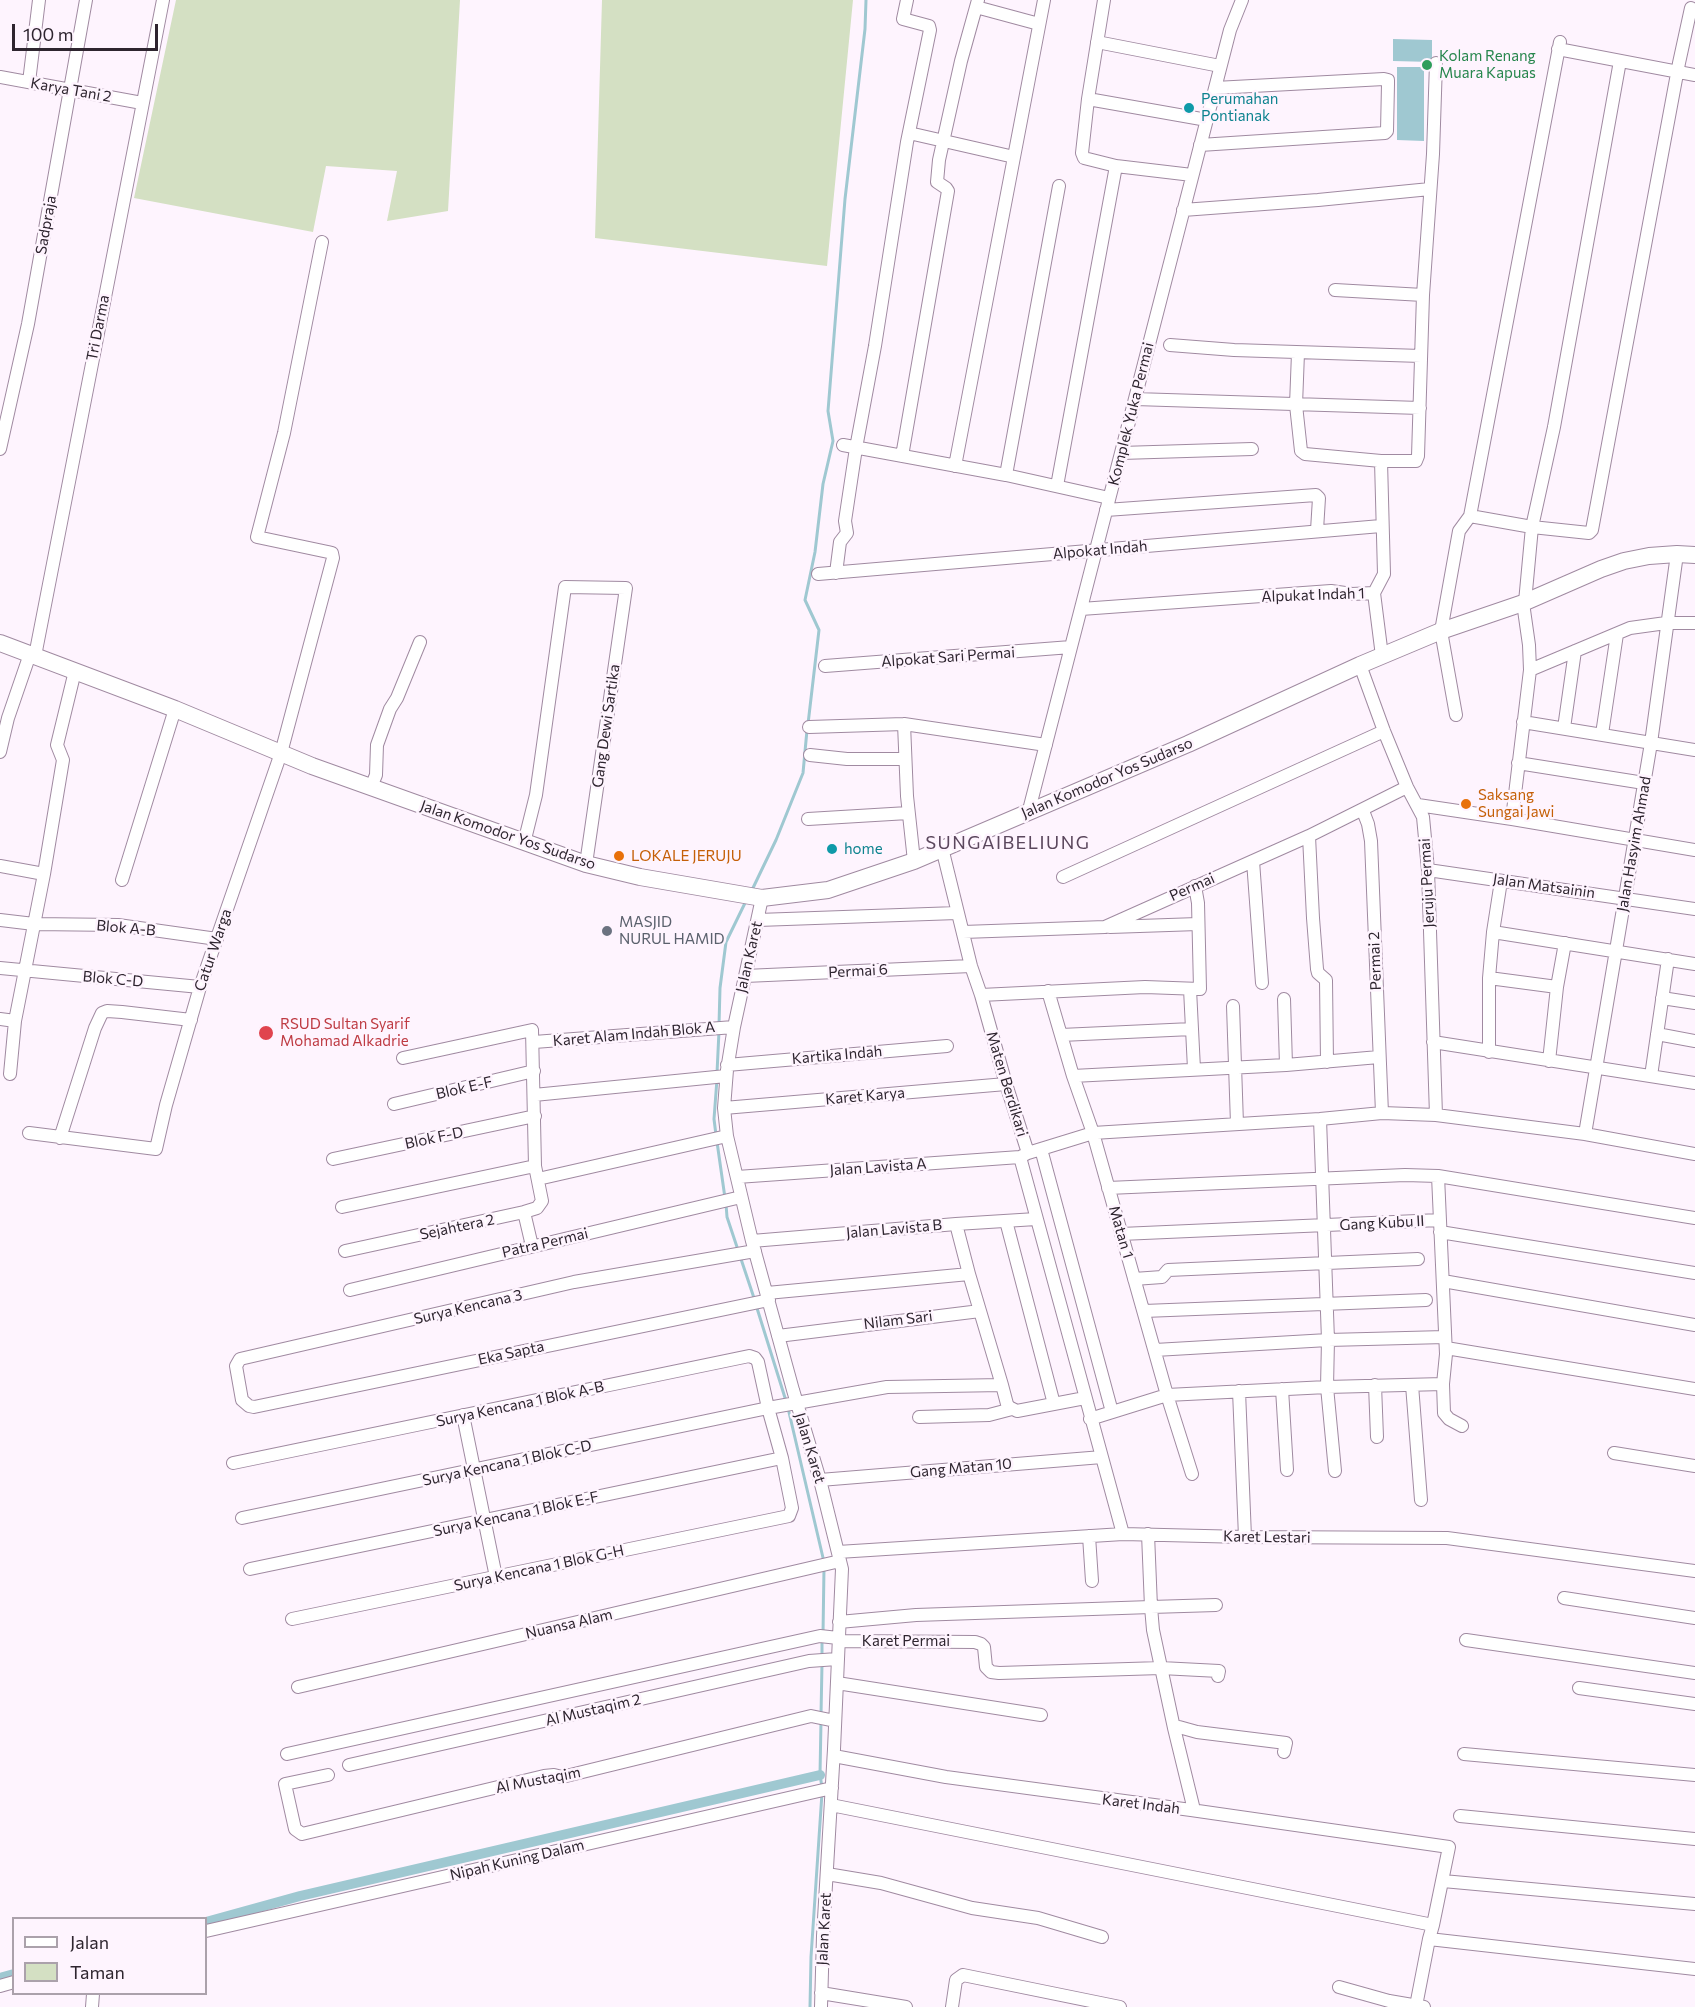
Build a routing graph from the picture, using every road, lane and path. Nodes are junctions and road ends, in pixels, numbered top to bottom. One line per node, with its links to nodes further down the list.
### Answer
1 (39, 0): 18 (street)
2 (86, 0): 19 (street, Sadpraja)
3 (163, 0): 22 (street, Tri Darma)
4 (907, 0): 24 (street)
5 (1044, 0): 10 (street)
6 (1104, 0): 11 (street)
7 (1242, 0): 14 (street, Komplek Yuka Permai)
8 (977, 4): 10 (street); 25 (street)
9 (1691, 8): 15 (street)
10 (1039, 24): 27 (street)
11 (1097, 42): 14 (street); 21 (street)
12 (1620, 60): 15 (street); 53 (street); 55 (street)
13 (1436, 63): 31 (street)
14 (1220, 66): 20 (street, Komplek Yuka Permai)
15 (1678, 72): 16 (street); 55 (street)
16 (1695, 75)
17 (0, 80): 18 (street, Karya Tani 2)
18 (29, 82): 19 (street, Karya Tani 2)
19 (70, 88): 22 (street, Karya Tani 2); 43 (street, Sadpraja)
20 (1215, 88): 23 (street, Komplek Yuka Permai); 26 (street)
21 (1088, 99): 23 (street); 28 (street)
22 (142, 103): 73 (street, Tri Darma)
23 (1207, 120): 26 (street, Komplek Yuka Permai)
24 (909, 133): 25 (street); 44 (street)
25 (942, 141): 27 (street); 47 (street)
26 (1200, 145): 29 (street, Komplek Yuka Permai)
27 (1014, 157): 49 (street)
28 (1116, 166): 29 (street); 51 (street)
29 (1192, 175): 32 (street, Komplek Yuka Permai)
30 (1059, 186): 50 (street)
31 (1430, 189): 32 (street); 35 (street)
32 (1183, 210): 39 (street, Komplek Yuka Permai)
33 (322, 242): 91 (street, Catur Warga)
34 (1335, 290): 35 (street)
35 (1424, 295): 38 (street)
36 (1170, 345): 37 (street)
37 (1298, 353): 38 (street); 40 (street)
38 (1421, 357): 41 (street)
39 (1135, 399): 40 (street); 46 (street, Komplek Yuka Permai)
40 (1296, 405): 41 (street); 48 (street)
41 (1420, 408): 48 (street)
42 (843, 445): 44 (street)
43 (0, 448)
44 (856, 448): 47 (street); 60 (street)
45 (1252, 449): 46 (street)
46 (1121, 453): 52 (street, Komplek Yuka Permai)
47 (902, 456): 49 (street)
48 (1381, 460): 54 (street, Alpukat Indah 1)
49 (955, 466): 50 (street)
50 (1006, 475): 51 (street)
51 (1057, 486): 52 (street)
52 (1108, 504): 56 (street); 57 (street, Komplek Yuka Permai)
53 (1470, 516): 55 (street); 67 (street)
54 (1382, 526): 56 (street, Alpokat Indah); 62 (street, Alpukat Indah 1)
55 (1532, 527): 63 (street)
56 (1317, 530): 57 (street, Alpokat Indah)
57 (1096, 550): 60 (street, Alpokat Indah); 64 (street, Komplek Yuka Permai)
58 (1677, 554): 59 (street, Jalan Komodor Yos Sudarso); 63 (street, Jalan Komodor Yos Sudarso); 65 (street, Jalan Hasyim Ahmad)
59 (1695, 555)
60 (836, 573): 61 (street, Alpokat Indah)
61 (818, 574)
62 (1374, 593): 64 (street, Alpukat Indah 1); 74 (street)
63 (1524, 603): 67 (street, Jalan Komodor Yos Sudarso); 77 (street)
64 (1081, 609): 71 (street, Komplek Yuka Permai)
65 (1666, 623): 66 (street); 68 (street); 87 (street, Jalan Hasyim Ahmad)
66 (1695, 623)
67 (1441, 631): 74 (street, Jalan Komodor Yos Sudarso); 80 (street)
68 (1617, 634): 72 (street); 86 (street)
69 (420, 642): 96 (street)
70 (0, 643): 73 (street, Jalan Komodor Yos Sudarso)
71 (1071, 647): 76 (street, Alpokat Sari Permai); 88 (street, Komplek Yuka Permai)
72 (1575, 651): 77 (street); 84 (street)
73 (32, 655): 78 (street, Jalan Komodor Yos Sudarso); 90 (street, Tri Darma)
74 (1382, 656): 75 (street, Jalan Komodor Yos Sudarso)
75 (1360, 665): 85 (street, Jeruju Permai); 99 (street, Jalan Komodor Yos Sudarso)
76 (825, 666)
77 (1530, 670): 81 (street)
78 (75, 671): 79 (street, Jalan Komodor Yos Sudarso); 114 (street)
79 (175, 710): 91 (street, Jalan Komodor Yos Sudarso); 116 (street)
80 (1456, 715)
81 (1523, 722): 84 (street); 94 (street)
82 (904, 724): 83 (street); 88 (street); 93 (street)
83 (809, 727)
84 (1564, 728): 86 (street)
85 (1384, 731): 97 (street, Jeruju Permai); 115 (street)
86 (1602, 734): 87 (street)
87 (1651, 743): 89 (street); 95 (street, Jalan Hasyim Ahmad)
88 (1046, 745): 99 (street, Komplek Yuka Permai)
89 (1695, 750)
90 (0, 752)
91 (281, 753): 96 (street, Jalan Komodor Yos Sudarso); 130 (street, Catur Warga)
92 (810, 755): 93 (street)
93 (905, 759): 101 (street)
94 (1518, 763): 95 (street); 103 (street)
95 (1644, 783): 105 (street, Jalan Hasyim Ahmad)
96 (371, 787): 106 (street, Jalan Komodor Yos Sudarso)
97 (1407, 787): 98 (street, Jeruju Permai); 100 (street, Permai)
98 (1418, 806): 103 (street); 113 (street, Jeruju Permai)
99 (1029, 810): 107 (street, Jalan Komodor Yos Sudarso)
100 (1363, 811): 104 (street, Permai); 162 (street, Permai 2)
101 (908, 813): 102 (street); 109 (street)
102 (808, 819)
103 (1512, 819): 105 (street)
104 (1309, 836): 110 (street, Permai); 165 (street)
105 (1635, 840): 108 (street); 120 (street, Jalan Hasyim Ahmad)
106 (524, 843): 111 (street, Jalan Komodor Yos Sudarso); 111 (street, Gang Dewi Sartika)
107 (942, 848): 109 (street, Jalan Komodor Yos Sudarso); 122 (street, Maten Berdikari)
108 (1695, 850)
109 (914, 861): 119 (street, Jalan Komodor Yos Sudarso)
110 (1253, 861): 118 (street, Permai); 140 (street)
111 (586, 864): 119 (street, Jalan Komodor Yos Sudarso)
112 (0, 866): 114 (street)
113 (1428, 870): 117 (street, Jalan Matsainin); 159 (street, Jeruju Permai)
114 (44, 874): 125 (street)
115 (1063, 877)
116 (122, 880)
117 (1502, 881): 120 (street, Jalan Matsainin); 129 (street)
118 (1195, 886): 126 (street); 127 (street, Permai)
119 (761, 898): 124 (street, Jalan Karet)
120 (1625, 898): 121 (street, Jalan Matsainin); 132 (street, Jalan Hasyim Ahmad)
121 (1695, 909)
122 (957, 913): 124 (street); 128 (street, Maten Berdikari)
123 (0, 920): 125 (street, Blok A-B)
124 (758, 920): 138 (street, Jalan Karet)
125 (34, 924): 130 (street, Blok A-B); 137 (street)
126 (1198, 924): 127 (street); 143 (street)
127 (1105, 927): 128 (street, Permai)
128 (963, 932): 135 (street, Maten Berdikari)
129 (1493, 932): 131 (street); 139 (street)
130 (217, 939): 141 (street, Catur Warga)
131 (1565, 943): 132 (street); 142 (street)
132 (1616, 951): 133 (street); 168 (street, Jalan Hasyim Ahmad)
133 (1668, 959): 134 (street); 146 (street)
134 (1695, 964)
135 (971, 966): 138 (street, Permai 6); 145 (street, Maten Berdikari)
136 (0, 968): 137 (street, Blok C-D)
137 (26, 971): 141 (street, Blok C-D); 152 (street)
138 (745, 976): 153 (street, Jalan Karet)
139 (1489, 978): 142 (street); 161 (street)
140 (1263, 983)
141 (200, 987): 151 (street, Catur Warga)
142 (1557, 987): 164 (street)
143 (1190, 989): 144 (street); 154 (street)
144 (1048, 991): 145 (street); 156 (street, Matan 1)
145 (981, 995): 176 (street, Maten Berdikari)
146 (1662, 998): 148 (street); 155 (street)
147 (1284, 999): 166 (street)
148 (1695, 1003)
149 (1233, 1006): 167 (street)
150 (0, 1019): 152 (street)
151 (191, 1020): 189 (street); 189 (street, Catur Warga)
152 (15, 1021): 172 (street)
153 (730, 1027): 158 (street, Karet Alam Indah Blok A); 171 (street, Jalan Karet)
154 (1192, 1029): 156 (street); 169 (street)
155 (1657, 1034): 157 (street); 174 (street)
156 (1062, 1035): 173 (street, Matan 1)
157 (1695, 1041)
158 (534, 1042): 163 (street); 170 (street)
159 (1433, 1042): 161 (street); 181 (street, Jeruju Permai)
160 (947, 1046): 171 (street, Kartika Indah)
161 (1489, 1052): 164 (street)
162 (1378, 1057): 165 (street); 180 (street, Permai 2)
163 (403, 1058)
164 (1549, 1061): 168 (street)
165 (1327, 1062): 166 (street)
166 (1286, 1065): 167 (street)
167 (1235, 1067): 169 (street); 184 (street)
168 (1596, 1068): 174 (street); 187 (street, Jalan Hasyim Ahmad)
169 (1194, 1069): 173 (street)
170 (534, 1071): 177 (street); 178 (street, Blok E-F)
171 (725, 1072): 177 (street, Kartika Indah); 179 (street, Jalan Karet)
172 (10, 1074)
173 (1073, 1076): 186 (street, Matan 1)
174 (1651, 1076): 175 (street)
175 (1695, 1083)
176 (1006, 1084): 179 (street, Karet Karya); 190 (street, Maten Berdikari)
177 (534, 1095): 182 (street)
178 (394, 1104)
179 (724, 1108): 188 (street, Jalan Karet)
180 (1382, 1113): 181 (street, Jalan Lavista A); 183 (street, Jalan Lavista A)
181 (1436, 1115): 187 (street, Jalan Lavista A)
182 (535, 1116): 192 (street, Blok F-D); 193 (street)
183 (1320, 1119): 184 (street, Jalan Lavista A); 197 (street)
184 (1237, 1124): 186 (street, Jalan Lavista A)
185 (29, 1133): 189 (street)
186 (1093, 1133): 190 (street, Jalan Lavista A); 198 (street, Matan 1)
187 (1585, 1134): 191 (street, Jalan Lavista A)
188 (724, 1137): 195 (street, Jalan Karet); 196 (street)
189 (60, 1138)
190 (1030, 1153): 195 (street, Jalan Lavista A); 203 (street, Maten Berdikari); 244 (street)
191 (1695, 1154)
192 (333, 1159)
193 (535, 1166): 196 (street); 200 (street)
194 (1438, 1176): 197 (street); 202 (street); 207 (street)
195 (737, 1177): 199 (street, Jalan Karet)
196 (538, 1179): 201 (street)
197 (1322, 1179): 198 (street); 206 (street)
198 (1108, 1188): 208 (street, Matan 1)
199 (739, 1198): 209 (street, Patra Permai); 210 (street, Jalan Karet)
200 (342, 1207)
201 (524, 1212): 209 (street); 211 (street, Sejahtera 2)
202 (1695, 1218)
203 (1036, 1219): 204 (street, Jalan Lavista B); 238 (street, Maten Berdikari)
204 (1006, 1221): 205 (street, Jalan Lavista B); 240 (street)
205 (956, 1224): 210 (street, Jalan Lavista B); 215 (street)
206 (1324, 1225): 207 (street, Gang Kubu II); 208 (street, Gang Kubu II); 213 (street)
207 (1440, 1226): 214 (street, Gang Kubu II); 217 (street)
208 (1121, 1234): 216 (street, Matan 1)
209 (532, 1246): 218 (street, Patra Permai)
210 (752, 1248): 219 (street, Jalan Karet); 241 (street, Surya Kencana 3)
211 (345, 1251)
212 (1418, 1259): 213 (street)
213 (1325, 1262): 216 (street); 221 (street)
214 (1695, 1273)
215 (969, 1274): 219 (street, Eka Sapta); 222 (street)
216 (1134, 1279): 223 (street, Matan 1)
217 (1443, 1281): 224 (street); 227 (street)
218 (350, 1290)
219 (766, 1297): 225 (street, Jalan Karet); 241 (street, Eka Sapta)
220 (1426, 1300): 221 (street)
221 (1326, 1302): 223 (street); 226 (street)
222 (980, 1311): 225 (street, Nilam Sari); 230 (street)
223 (1144, 1311): 228 (street, Matan 1)
224 (1695, 1325)
225 (778, 1336): 239 (street, Jalan Karet)
226 (1328, 1340): 227 (street); 228 (street); 233 (street)
227 (1445, 1342): 229 (street); 235 (street)
228 (1155, 1350): 237 (street, Matan 1)
229 (1443, 1384): 232 (street); 248 (street)
230 (1002, 1385): 239 (street, Surya Kencana 1 Blok C-D); 243 (street)
231 (1376, 1385): 232 (street); 233 (street); 249 (street)
232 (1413, 1385): 260 (street)
233 (1327, 1387): 234 (street); 257 (street)
234 (1282, 1389): 236 (street); 256 (street)
235 (1695, 1389)
236 (1239, 1391): 237 (street); 267 (street)
237 (1167, 1395): 244 (street); 258 (street, Matan 1)
238 (1085, 1398): 240 (street); 247 (street, Maten Berdikari)
239 (794, 1403): 242 (street, Surya Kencana 1 Blok C-D); 259 (street, Jalan Karet)
240 (1054, 1404): 243 (street)
241 (254, 1407)
242 (770, 1408): 245 (street, Surya Kencana 1 Blok A-B); 252 (street, Surya Kencana 1 Blok A-B); 255 (street, Surya Kencana 1 Blok C-D)
243 (1012, 1410): 246 (street)
244 (1112, 1412): 247 (street)
245 (463, 1416): 253 (street, Surya Kencana 1 Blok A-B); 255 (street)
246 (919, 1417)
247 (1090, 1419): 251 (street, Maten Berdikari)
248 (1462, 1426)
249 (1377, 1437)
250 (1614, 1453): 254 (street)
251 (1102, 1457): 259 (street, Gang Matan 10); 264 (street, Maten Berdikari)
252 (782, 1458): 262 (street, Surya Kencana 1 Blok A-B); 263 (street, Surya Kencana 1 Blok E-F)
253 (233, 1463)
254 (1695, 1466)
255 (474, 1470): 261 (street, Surya Kencana 1 Blok C-D); 263 (street)
256 (1287, 1470)
257 (1335, 1471)
258 (1192, 1474)
259 (820, 1480): 268 (street, Jalan Karet)
260 (1421, 1500)
261 (242, 1518)
262 (786, 1518): 271 (street, Surya Kencana 1 Blok G-H)
263 (484, 1520): 269 (street, Surya Kencana 1 Blok E-F); 271 (street)
264 (1123, 1534): 265 (street, Karet Lestari); 266 (street, Karet Lestari)
265 (1148, 1534): 267 (street, Karet Lestari); 275 (street)
266 (1089, 1536): 268 (street, Karet Lestari); 272 (street)
267 (1245, 1537): 270 (street, Karet Lestari)
268 (838, 1559): 278 (street, Jalan Karet); 286 (street, Nuansa Alam)
269 (250, 1569)
270 (1695, 1572)
271 (496, 1577): 277 (street, Surya Kencana 1 Blok G-H)
272 (1092, 1581)
273 (1564, 1598): 276 (street)
274 (1216, 1605): 275 (street)
275 (1151, 1607): 278 (street); 282 (street)
276 (1695, 1618)
277 (292, 1619)
278 (839, 1622): 279 (street, Jalan Karet)
279 (836, 1639): 281 (street, Jalan Karet); 282 (street, Karet Permai); 293 (street, Karet Permai)
280 (1466, 1640): 283 (street)
281 (833, 1660): 285 (street, Jalan Karet); 296 (street, Al Mustaqim 2)
282 (1161, 1668): 284 (street); 291 (street)
283 (1695, 1673)
284 (1218, 1676)
285 (837, 1683): 289 (street); 290 (street, Jalan Karet)
286 (298, 1687)
287 (1579, 1688): 288 (street)
288 (1695, 1704)
289 (1041, 1715)
290 (833, 1721): 295 (street, Jalan Karet); 297 (street, Al Mustaqim)
291 (1174, 1728): 292 (street); 301 (street)
292 (1284, 1752)
293 (287, 1754)
294 (1464, 1754): 298 (street)
295 (834, 1756): 299 (street, Jalan Karet); 301 (street, Karet Indah)
296 (349, 1766)
297 (328, 1775)
298 (1695, 1775)
299 (830, 1788): 300 (street, Jalan Karet); 308 (street, Nipah Kuning Dalam)
300 (831, 1805): 304 (street, Jalan Karet); 307 (street)
301 (1194, 1810): 305 (street, Karet Indah)
302 (1460, 1816): 303 (street)
303 (1695, 1839)
304 (827, 1874): 309 (street); 313 (street, Jalan Karet)
305 (1443, 1881): 306 (street); 307 (street)
306 (1695, 1904)
307 (1433, 1925): 310 (street)
308 (207, 1931)
309 (1102, 1937)
310 (1430, 1939): 311 (street); 314 (street)
311 (1695, 1968)
312 (1339, 1987): 314 (street)
313 (821, 1993): 315 (street, Jalan Karet); 316 (street)
314 (1420, 2006)
315 (821, 2007)
316 (906, 2007)
317 (952, 2007): 318 (street)
318 (1120, 2007)

